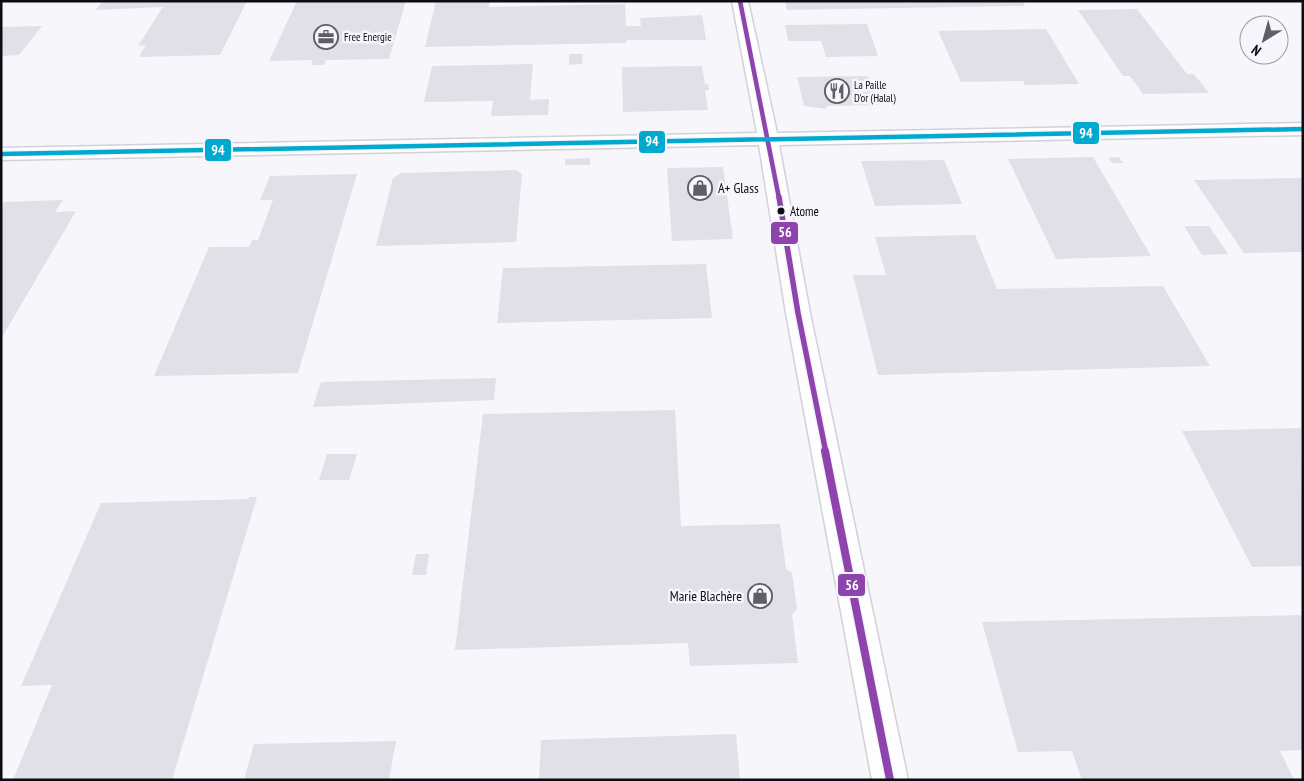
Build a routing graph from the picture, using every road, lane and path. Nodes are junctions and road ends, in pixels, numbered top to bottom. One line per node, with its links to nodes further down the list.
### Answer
1 (740, 1): 3 (street)
2 (1303, 129): 3 (street)
3 (768, 139): 4 (street); 5 (street)
4 (1, 154)
5 (890, 780)

